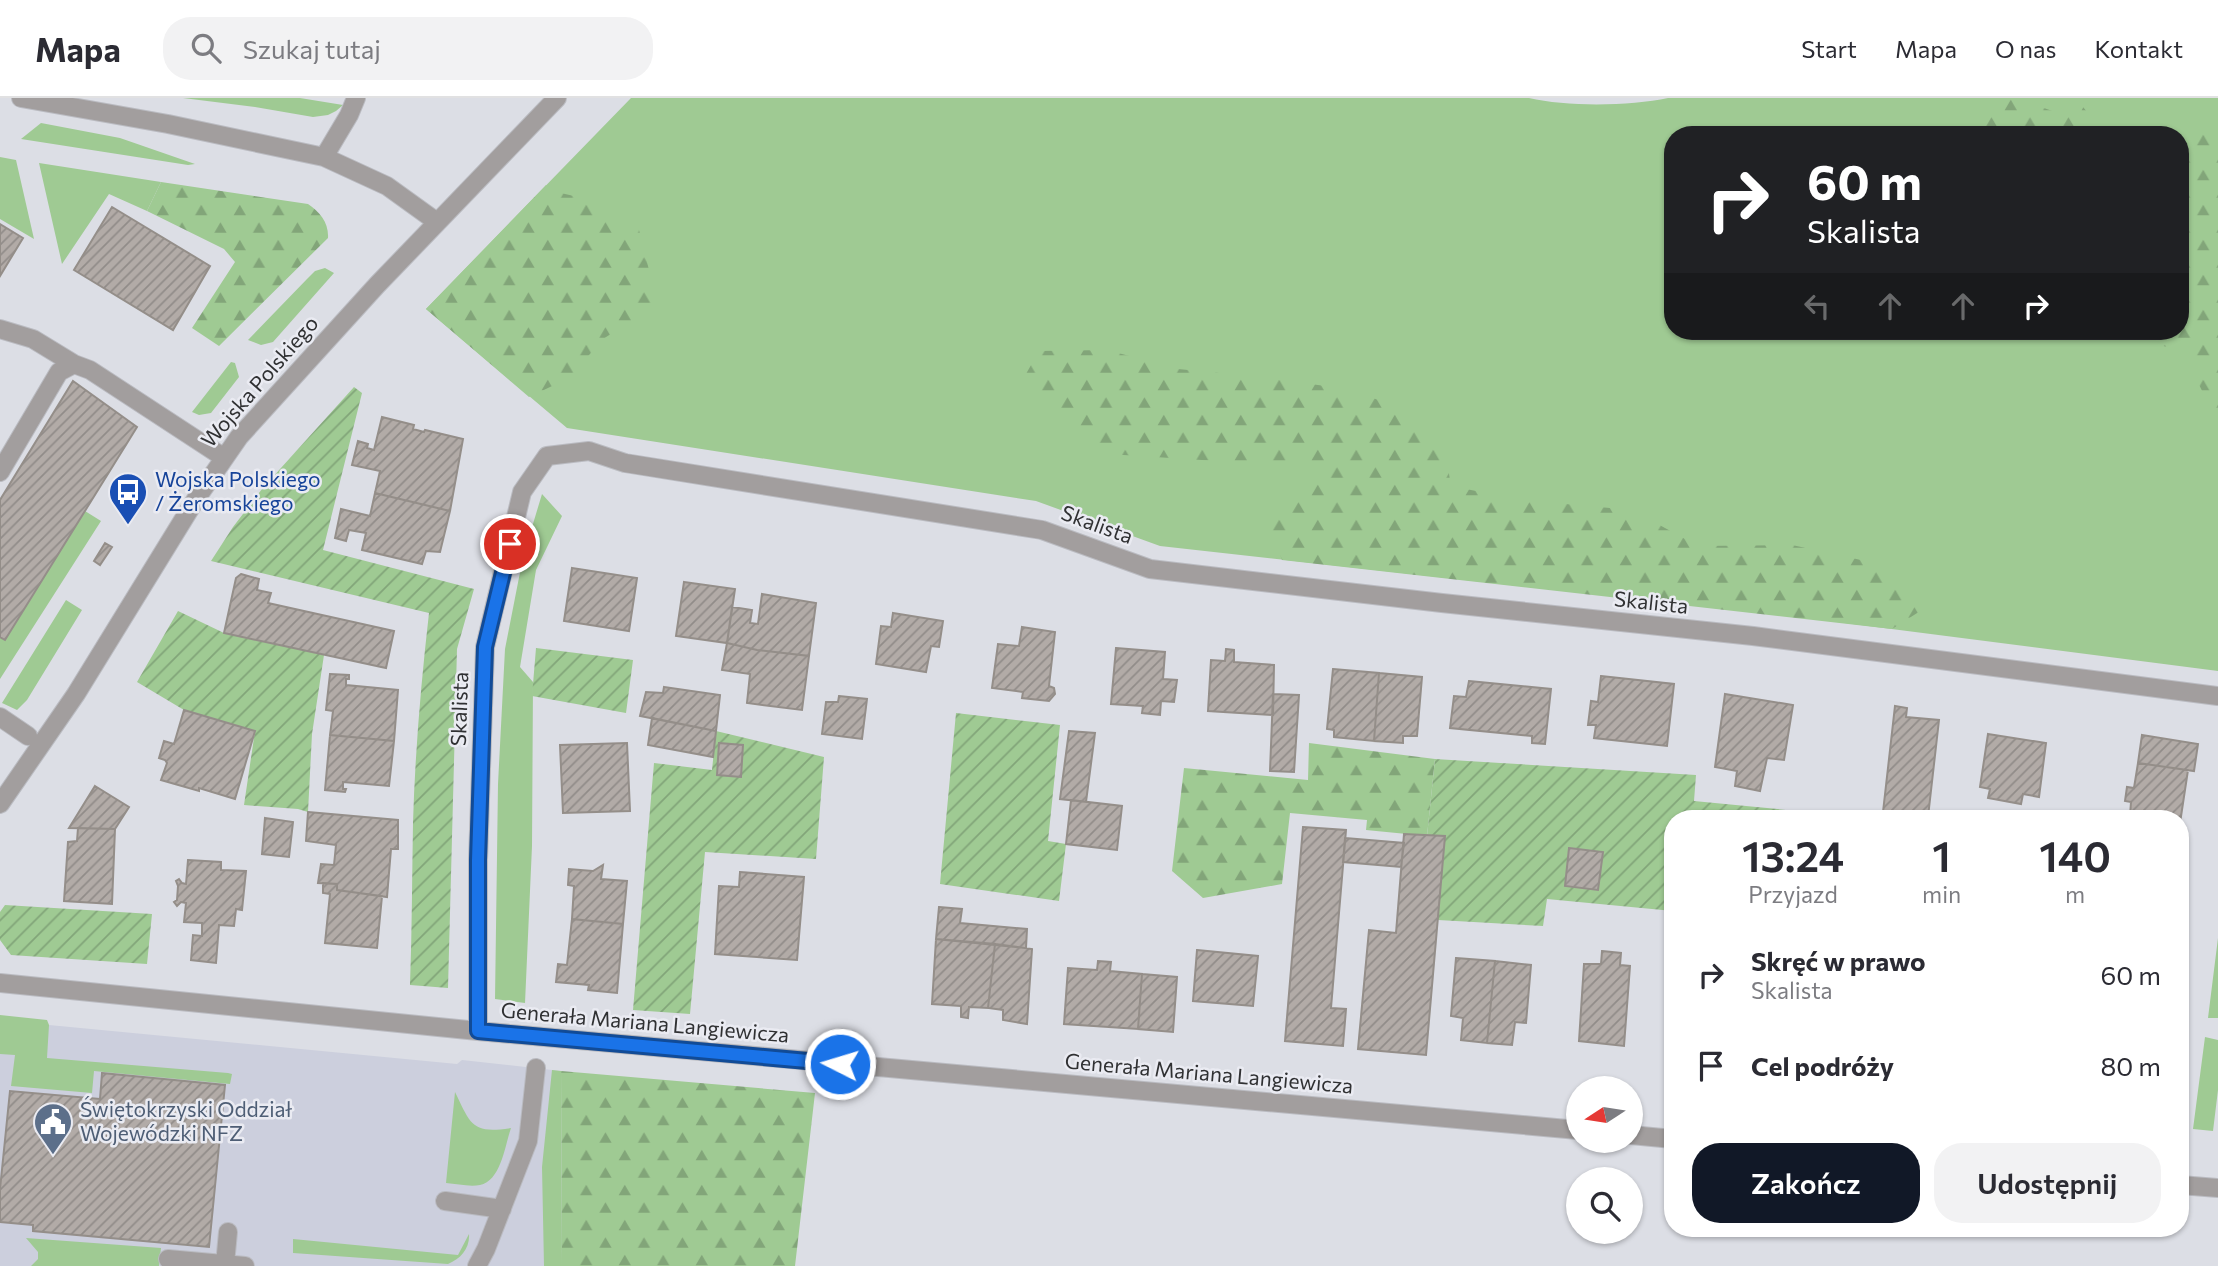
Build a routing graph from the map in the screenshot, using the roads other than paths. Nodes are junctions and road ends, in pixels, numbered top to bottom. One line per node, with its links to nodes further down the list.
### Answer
1 (22, 98): 4 (street)
2 (356, 98): 4 (street)
3 (557, 98): 5 (street, Wojska Polskiego)
4 (324, 157): 5 (street)
5 (437, 222): 8 (street, Wojska Polskiego)
6 (0, 330): 7 (street)
7 (74, 364): 8 (street); 9 (street)
8 (223, 457): 13 (street, Wojska Polskiego)
9 (0, 472)
10 (2218, 696): 15 (street, Skalista)
11 (0, 717): 12 (street)
12 (28, 736)
13 (0, 804)
14 (0, 983): 15 (street, Generała Mariana Langiewicza)
15 (478, 1031): 17 (street, Generała Mariana Langiewicza)
16 (536, 1068): 23 (street)
17 (1566, 1129)
18 (1643, 1136): 19 (street)
19 (1664, 1138)
20 (2189, 1186): 21 (street)
21 (2218, 1188)
22 (445, 1200): 23 (street)
23 (502, 1209): 28 (street)
24 (228, 1232): 26 (street)
25 (168, 1259): 26 (street)
26 (225, 1264): 27 (street)
27 (246, 1266)
28 (477, 1266)

